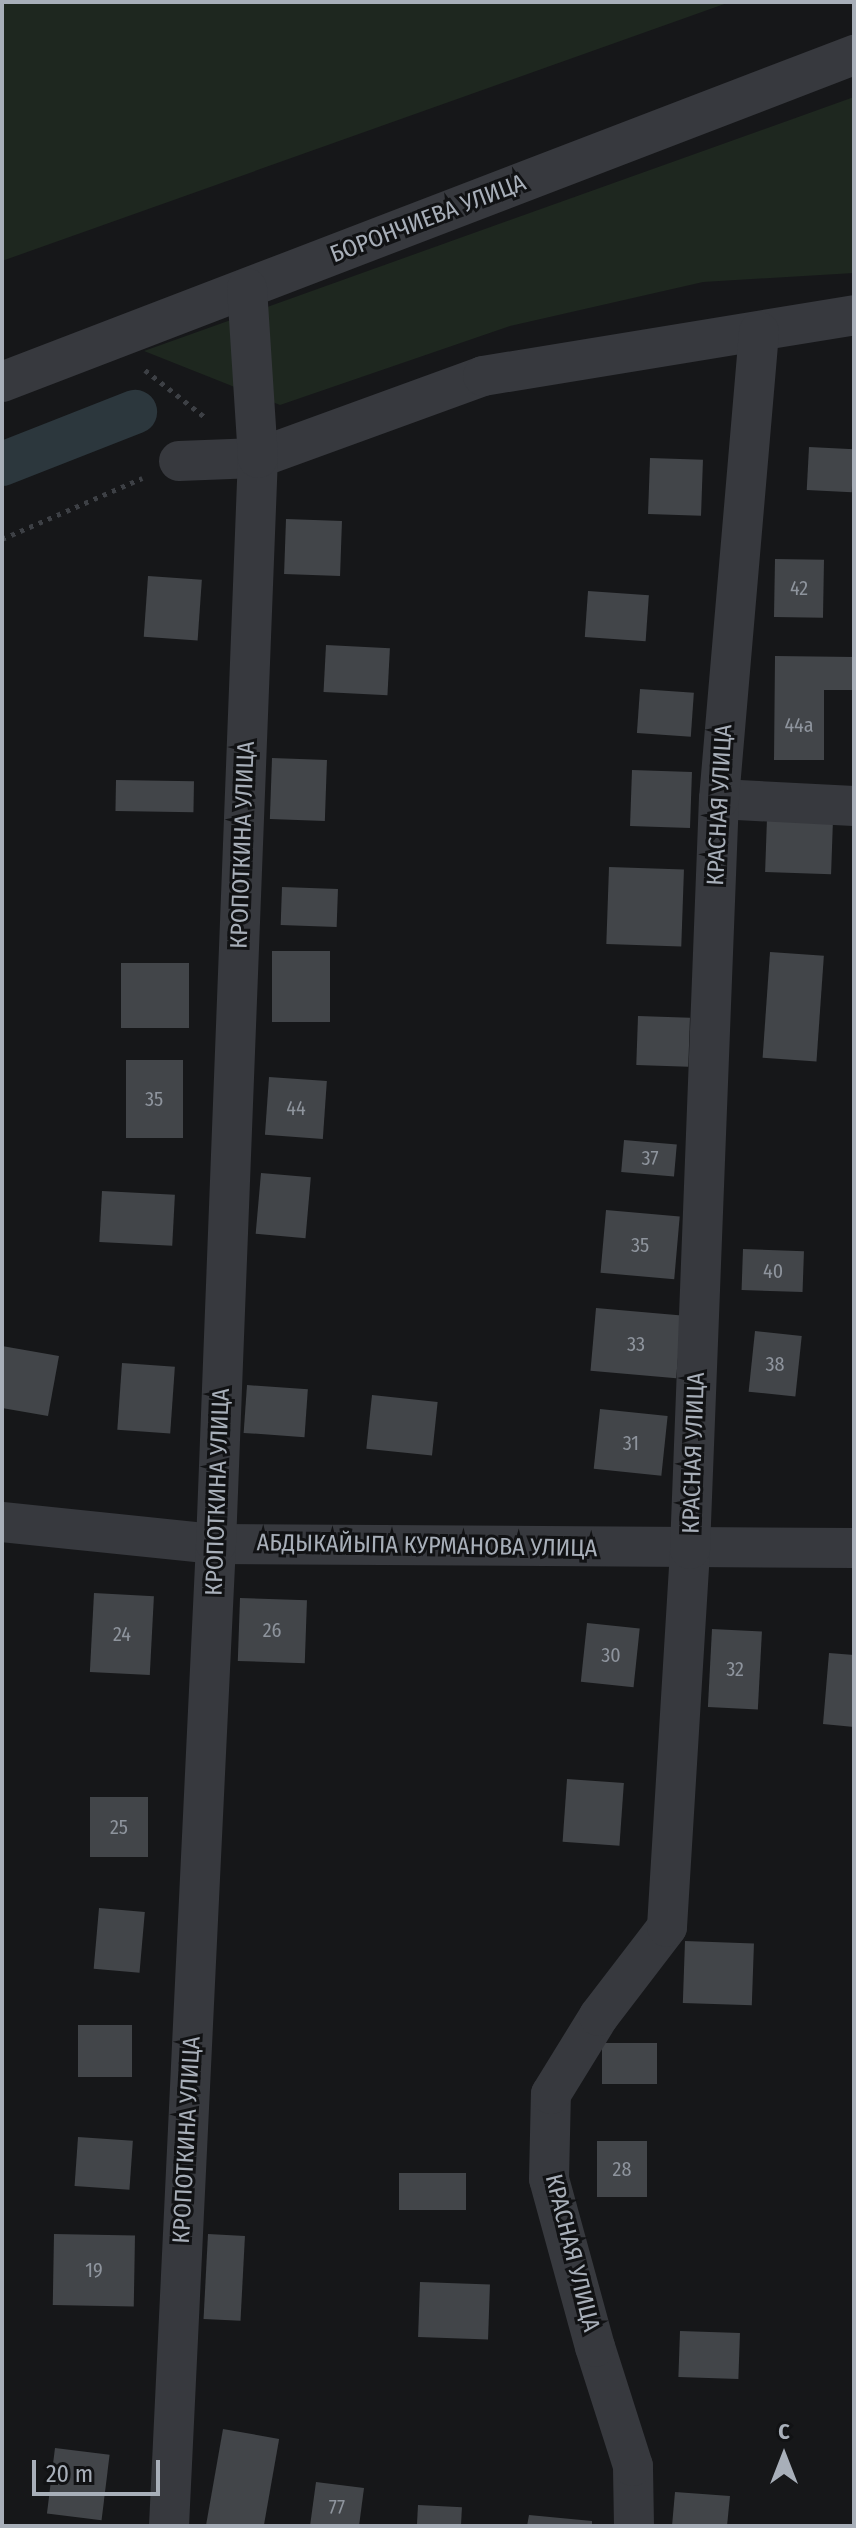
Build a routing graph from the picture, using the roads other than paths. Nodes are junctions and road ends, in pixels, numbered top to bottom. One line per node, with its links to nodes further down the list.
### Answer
1 (854, 55): 2 (street, БОРОНЧИЕВА УЛИЦА)
2 (247, 288): 5 (street, БОРОНЧИЕВА УЛИЦА); 6 (street, КРОПОТКИНА УЛИЦА)
3 (854, 315): 4 (street)
4 (759, 332): 6 (street); 8 (street, КРАСНАЯ УЛИЦА)
5 (2, 382)
6 (258, 458): 7 (street); 11 (street, КРОПОТКИНА УЛИЦА)
7 (179, 461)
8 (719, 799): 9 (street); 13 (street, КРАСНАЯ УЛИЦА)
9 (854, 806)
10 (2, 1522): 11 (street, АБДЫКАЙЫПА КУРМАНОВА УЛИЦА)
11 (216, 1544): 13 (street, АБДЫКАЙЫПА КУРМАНОВА УЛИЦА); 14 (street, КРОПОТКИНА УЛИЦА)
12 (854, 1548): 13 (street, АБДЫКАЙЫПА КУРМАНОВА УЛИЦА)
13 (690, 1549): 15 (street, КРАСНАЯ УЛИЦА)
14 (169, 2526)
15 (634, 2526)

